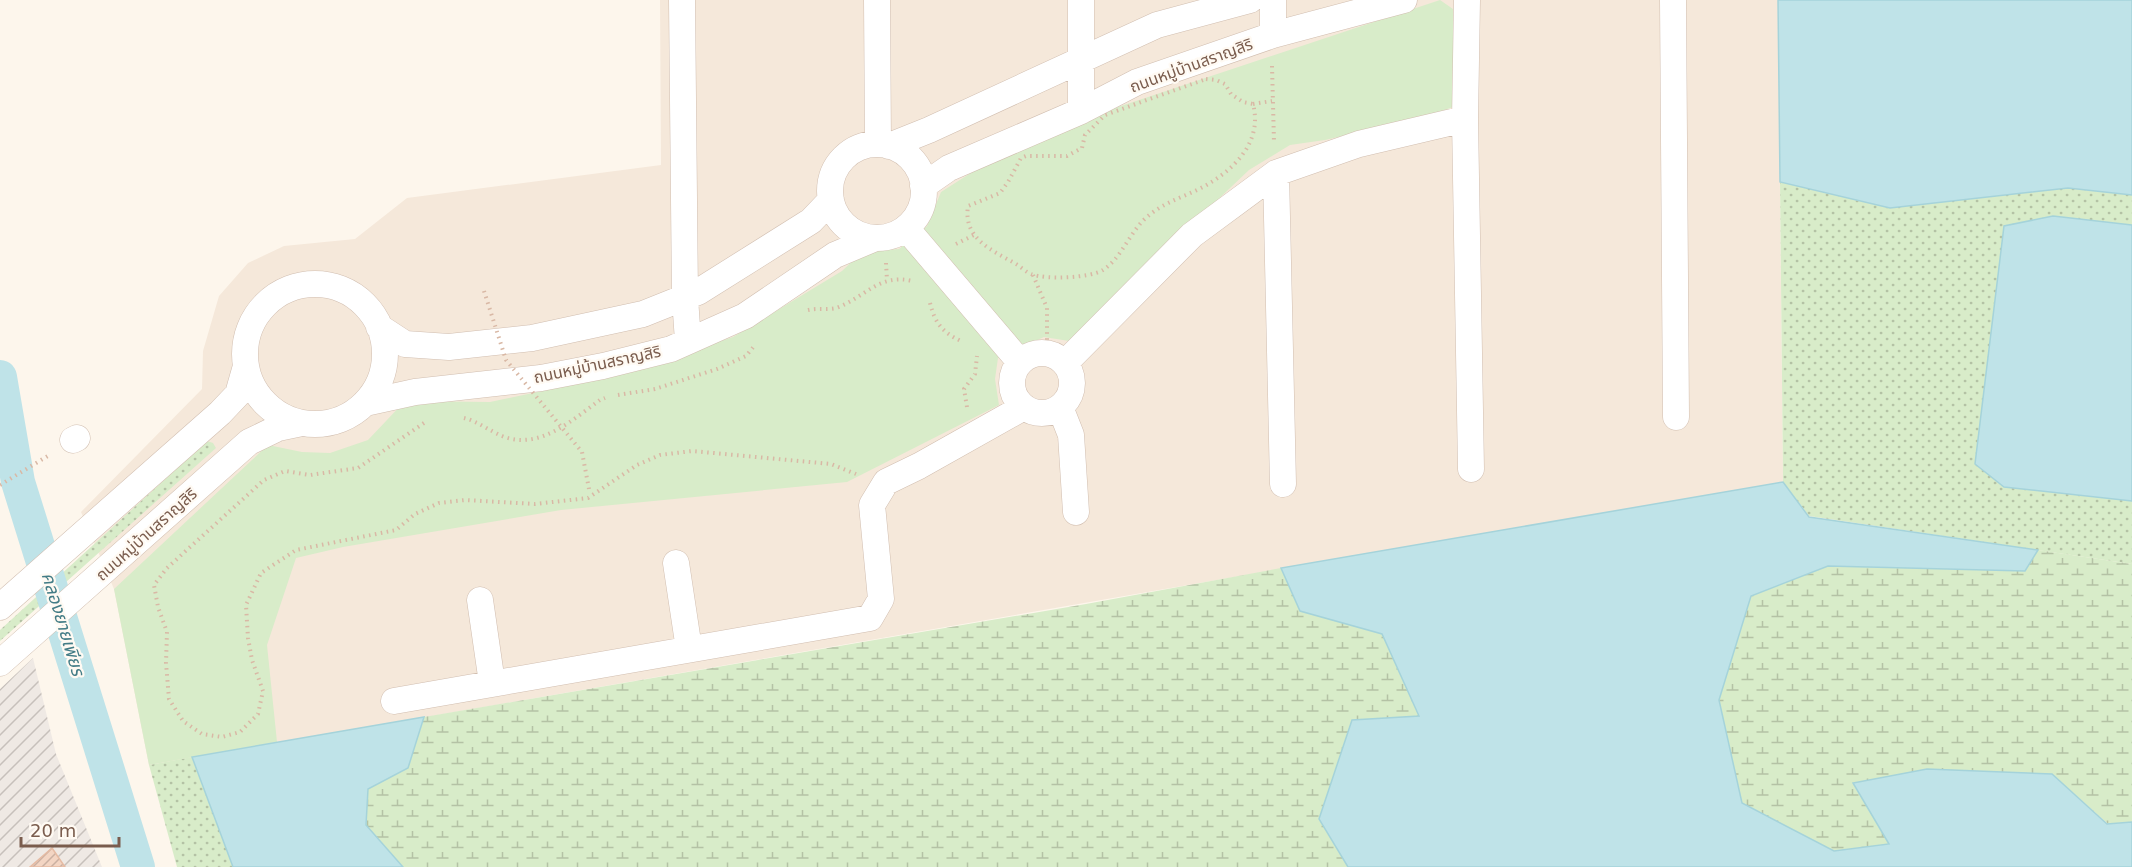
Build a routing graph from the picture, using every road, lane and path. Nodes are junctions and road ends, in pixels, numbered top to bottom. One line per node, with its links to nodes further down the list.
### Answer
1 (682, 0): 25 (street)
2 (878, 0): 15 (street)
3 (1081, 0): 10 (street)
4 (1250, 0): 10 (street)
5 (1273, 0): 9 (street)
6 (1404, 0): 9 (street, ถนนหมู่บ้านสราญสิริ)
7 (1467, 0): 14 (street)
8 (1672, 0): 40 (street)
9 (1273, 35): 11 (path); 13 (street, ถนนหมู่บ้านสราญสิริ)
10 (1082, 59): 13 (street); 15 (street)
11 (1272, 101): 12 (path); 16 (path)
12 (1253, 104): 21 (path); 21 (path)
13 (1081, 111): 17 (street, ถนนหมู่บ้านสราญสิริ)
14 (1465, 119): 16 (street); 46 (street)
15 (884, 145): 17 (street); 18 (street)
16 (1276, 173): 32 (street); 47 (street)
17 (923, 186): 19 (street)
18 (831, 200): 20 (street); 25 (street)
19 (906, 228): 20 (street); 33 (street)
20 (873, 239): 28 (street, ถนนหมู่บ้านสราญสิริ)
21 (1032, 275): 32 (path)
22 (915, 282): 26 (path)
23 (484, 291): 50 (path, bridge)
24 (928, 297): 29 (path)
25 (685, 298): 27 (street); 28 (street)
26 (805, 310)
27 (379, 327): 34 (street); 37 (street)
28 (688, 341): 37 (street, ถนนหมู่บ้านสราญสิริ)
29 (967, 343)
30 (756, 344): 35 (path)
31 (972, 349): 44 (path)
32 (1056, 358): 33 (street); 39 (street)
33 (1020, 362): 38 (street)
34 (246, 366): 43 (street); 54 (street)
35 (615, 396)
36 (607, 398): 41 (path)
37 (365, 402): 43 (street)
38 (1024, 407): 39 (street); 44 (street)
39 (1060, 407): 51 (street)
40 (1676, 417)
41 (458, 418)
42 (431, 420): 50 (path)
43 (302, 423): 56 (street, ถนนหมู่บ้านสราญสิริ)
44 (982, 430): 49 (street)
45 (75, 439): 48 (path)
46 (1471, 469)
47 (1283, 484)
48 (0, 485)
49 (880, 493): 50 (path); 55 (street)
50 (588, 498)
51 (1076, 512)
52 (676, 562): 55 (street)
53 (480, 600): 57 (street)
54 (7, 601)
55 (689, 649): 57 (street)
56 (0, 663)
57 (492, 683): 58 (street)
58 (394, 701)

